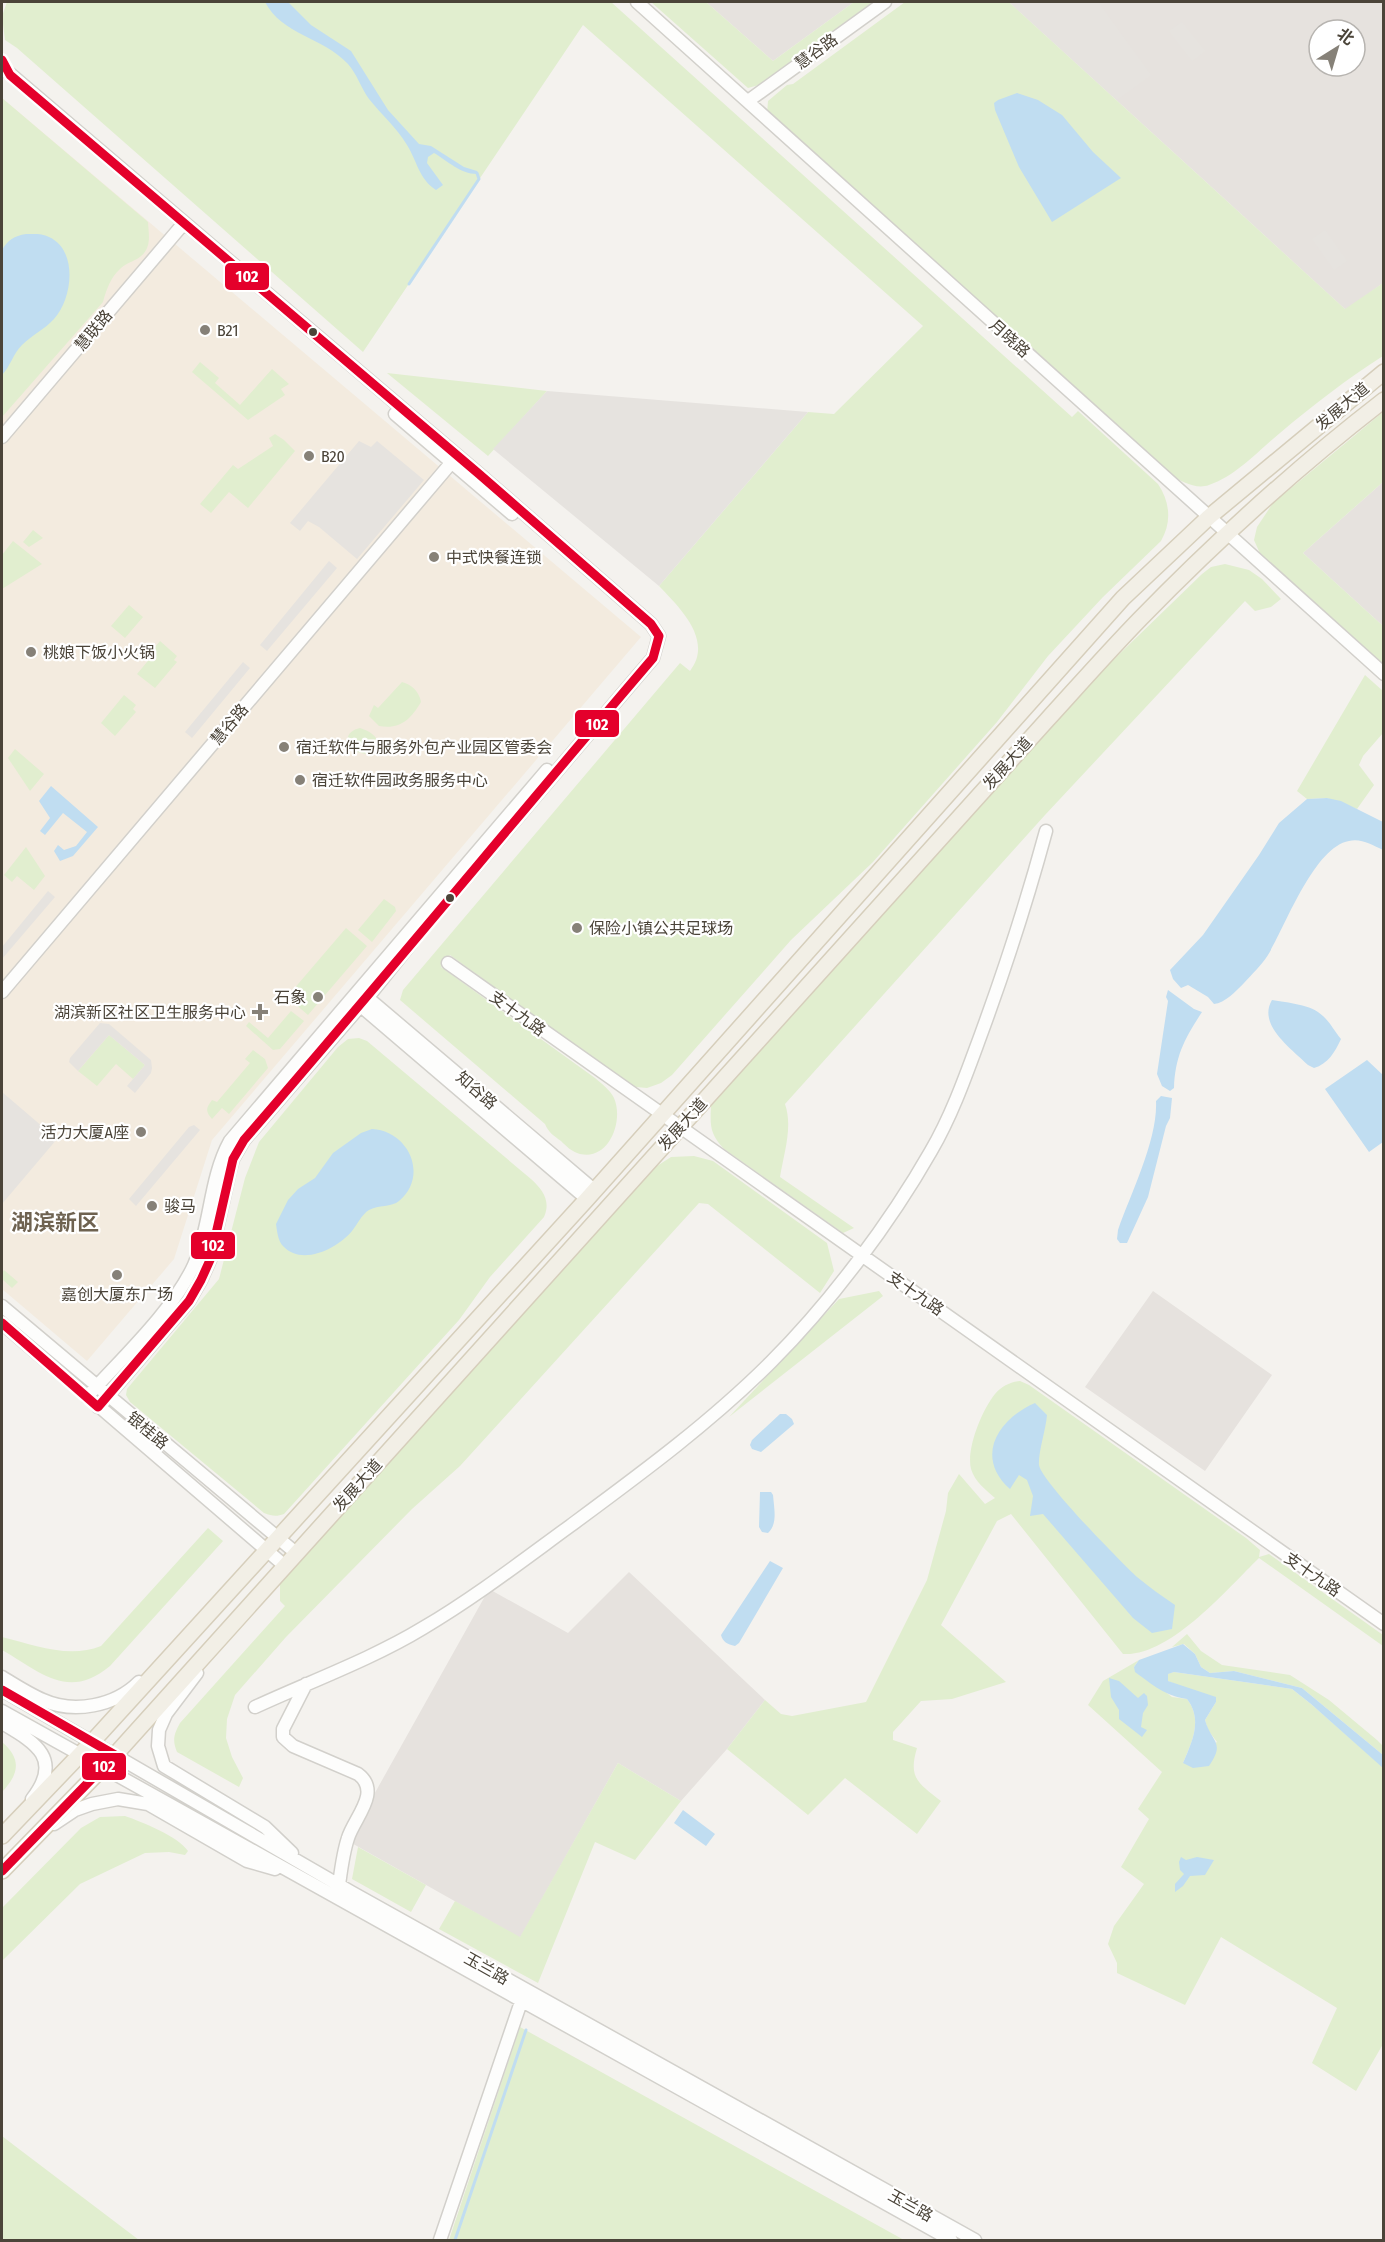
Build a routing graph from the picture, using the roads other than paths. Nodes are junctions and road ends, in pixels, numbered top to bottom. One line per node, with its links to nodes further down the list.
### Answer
1 (637, 2): 5 (street, 月晓路)
2 (885, 2): 5 (street, 慧谷路)
3 (2, 60): 4 (street)
4 (4, 77): 6 (street)
5 (748, 101): 11 (street, 月晓路)
6 (181, 226): 9 (street, 慧联路); 10 (street)
7 (1383, 372): 11 (main road, 发展大道)
8 (1383, 399): 12 (main road, 发展大道)
9 (2, 437)
10 (455, 459): 16 (street, 慧谷路); 17 (street)
11 (1209, 518): 12 (street, 月晓路); 18 (main road, 发展大道)
12 (1228, 535): 13 (street, 月晓路); 19 (main road, 发展大道)
13 (1383, 674)
14 (1046, 831): 21 (street)
15 (448, 963): 18 (street, 支十九路)
16 (2, 992)
17 (360, 998): 20 (street, 知谷路); 24 (street); 25 (street)
18 (663, 1115): 19 (street, 支十九路); 20 (main road, 发展大道)
19 (680, 1127): 21 (street, 支十九路); 30 (main road, 发展大道)
20 (590, 1195): 28 (main road, 发展大道)
21 (861, 1255): 34 (street, 支十九路); 36 (street)
22 (2, 1306): 24 (street, 银桂路)
23 (2, 1323): 26 (street, 银桂路)
24 (96, 1387): 25 (street, 银桂路); 26 (street)
25 (107, 1396): 27 (street); 28 (street, 银桂路)
26 (87, 1397): 27 (street, 银桂路)
27 (98, 1407): 29 (street, 银桂路)
28 (278, 1538): 29 (main road, 发展大道); 30 (street, 银桂路)
29 (267, 1550): 31 (street, 银桂路); 32 (main road, 发展大道)
30 (296, 1553): 31 (main road, 发展大道)
31 (285, 1566): 33 (main road, 发展大道)
32 (220, 1601): 35 (street); 41 (main road, 发展大道)
33 (240, 1616): 43 (main road, 发展大道); 48 (street)
34 (1383, 1624)
35 (2, 1677)
36 (306, 1684): 38 (street); 49 (street)
37 (2, 1690): 41 (street, 玉兰路)
38 (255, 1707)
39 (2, 1711): 42 (street, 玉兰路)
40 (2, 1723): 45 (street)
41 (93, 1742): 42 (main road, 发展大道); 43 (street, 玉兰路)
42 (80, 1755): 44 (street, 玉兰路); 45 (main road, 发展大道)
43 (115, 1755): 44 (main road, 发展大道); 48 (street, 玉兰路)
44 (102, 1768): 46 (main road, 发展大道); 48 (street, 玉兰路)
45 (3, 1835)
46 (18, 1853): 47 (main road, 发展大道); 48 (street)
47 (2, 1871)
48 (302, 1871): 49 (street, 玉兰路); 50 (street, 玉兰路)
49 (339, 1885): 50 (street, 玉兰路)
50 (523, 1995): 51 (street); 52 (street, 玉兰路); 53 (street, 玉兰路)
51 (440, 2241)
52 (951, 2241)
53 (975, 2241)

